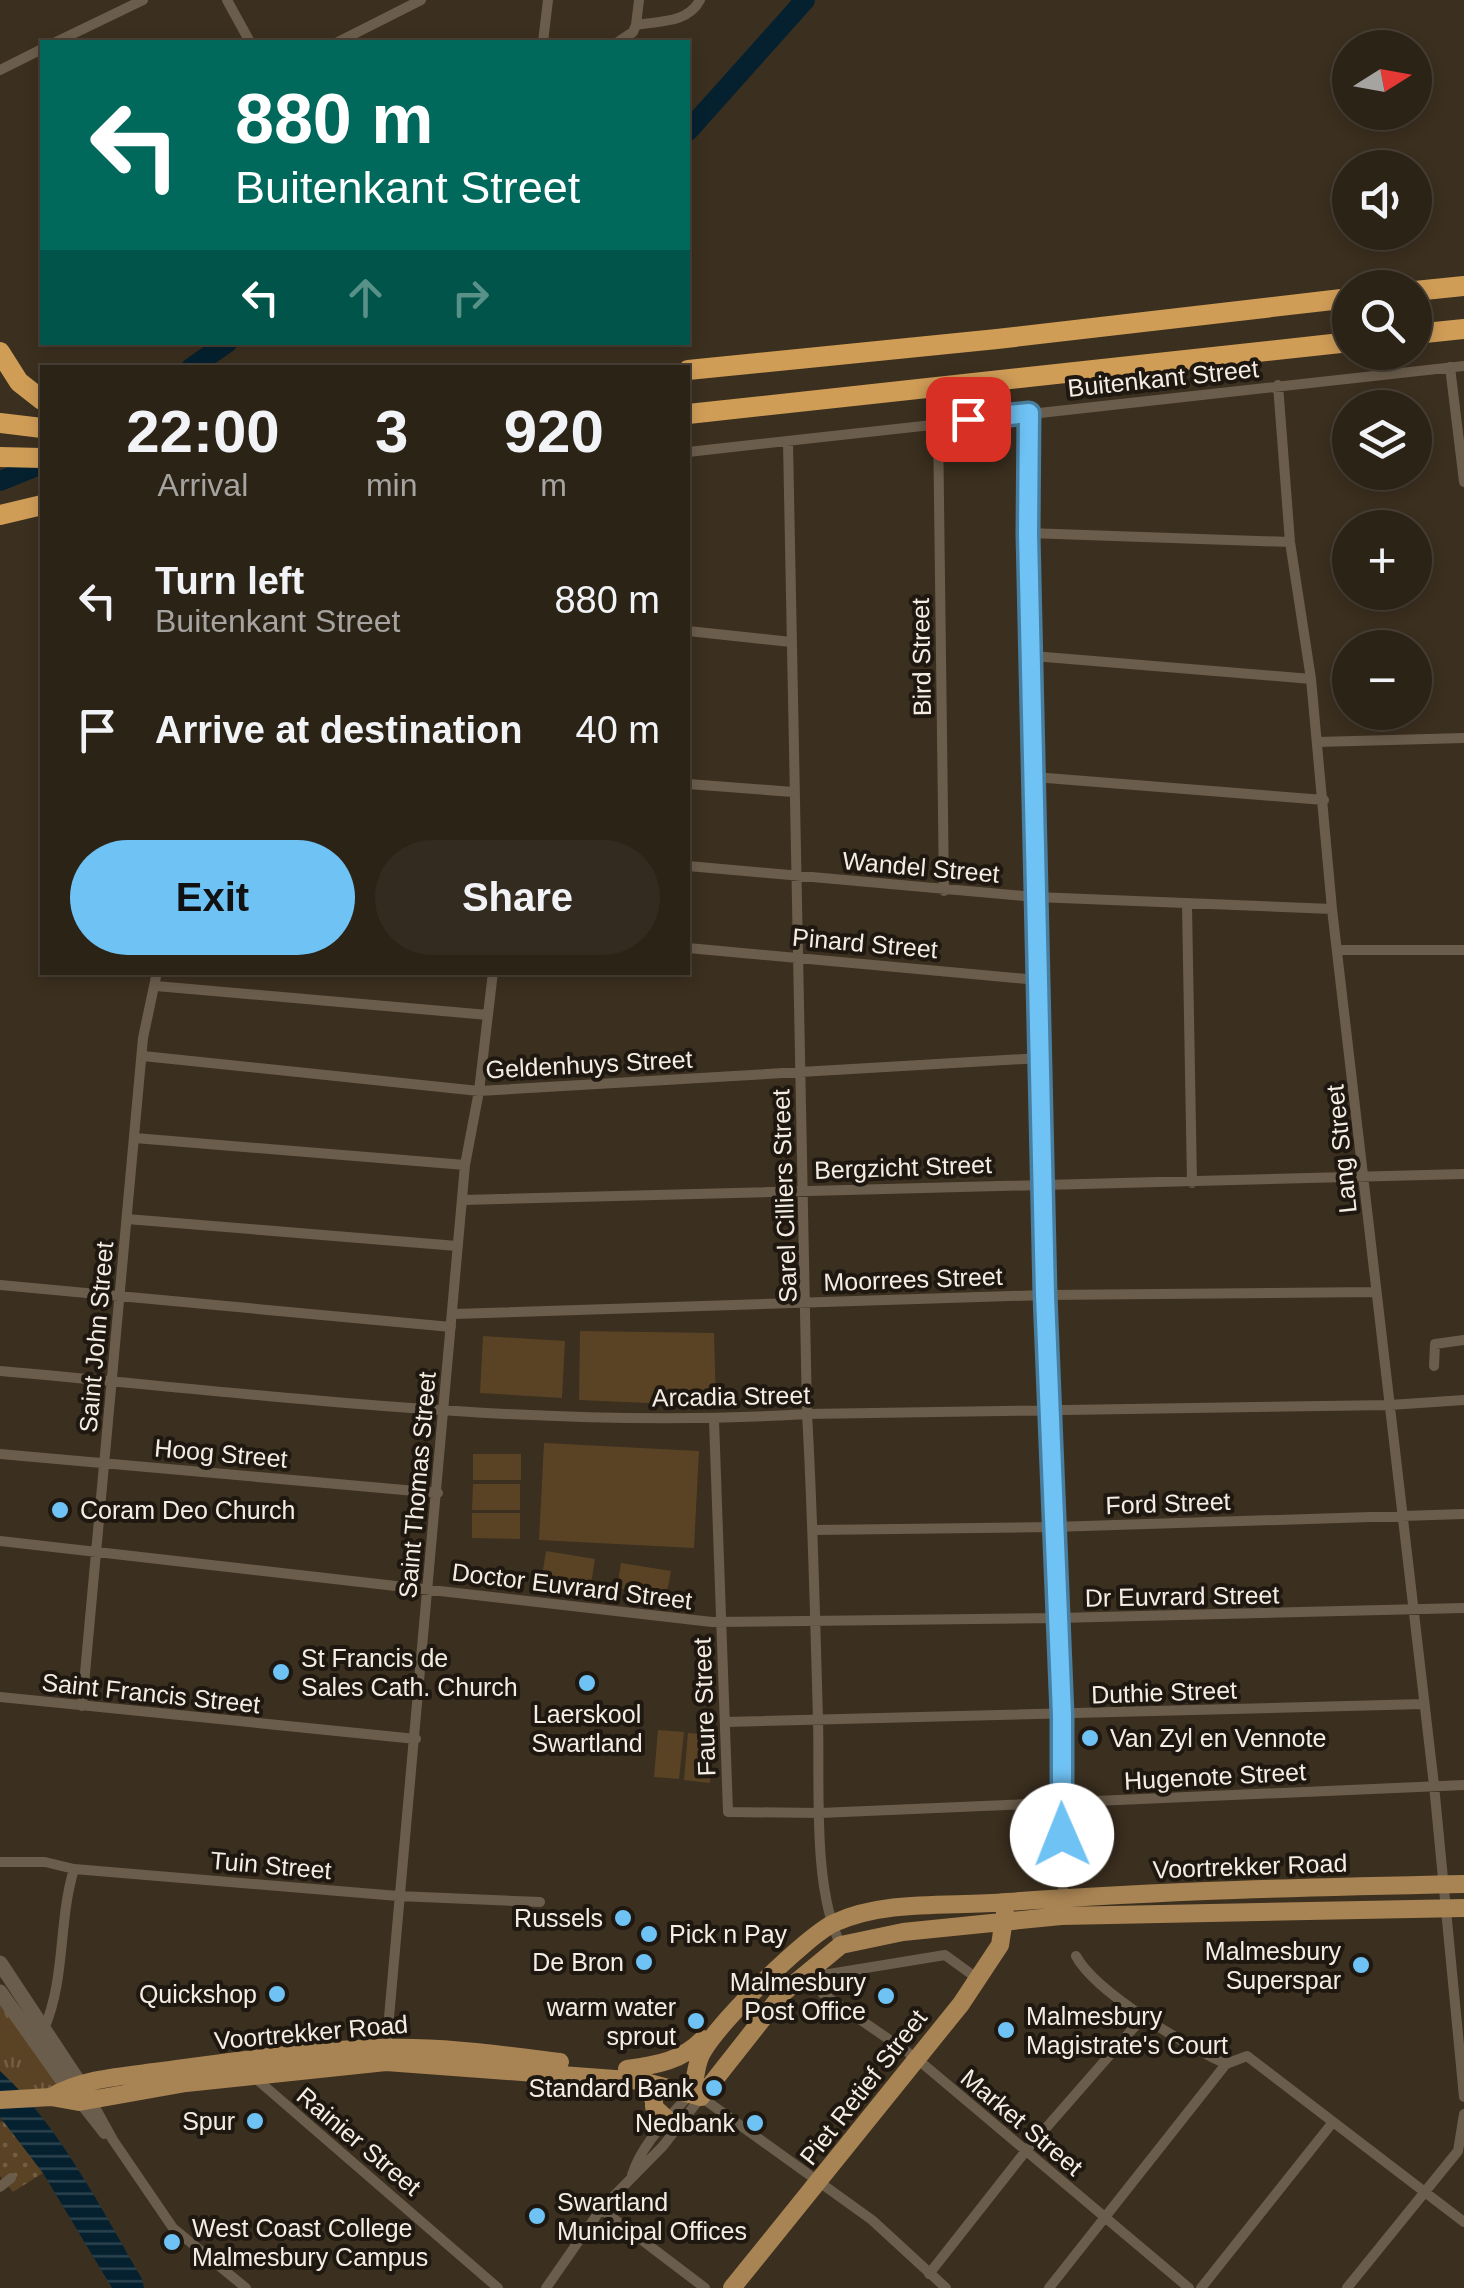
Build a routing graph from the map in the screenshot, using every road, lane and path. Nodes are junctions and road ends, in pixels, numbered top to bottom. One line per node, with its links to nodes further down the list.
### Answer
1 (143, 0): 8 (street)
2 (227, 0): 9 (street)
3 (421, 0): 10 (street)
4 (548, 0): 11 (street)
5 (639, 0): 7 (street)
6 (700, 0): 7 (street)
7 (636, 25): 12 (street)
8 (60, 40)
9 (249, 40)
10 (342, 40)
11 (543, 40)
12 (621, 40)
13 (40, 50): 14 (street)
14 (0, 70)
15 (1464, 286): 16 (highway)
16 (1432, 289)
17 (1332, 300): 24 (highway)
18 (1464, 329): 19 (highway)
19 (1432, 332)
20 (1332, 344): 28 (highway)
21 (0, 352): 26 (highway)
22 (1464, 366): 23 (street, Buitenkant Street)
23 (1450, 367): 25 (street, Buitenkant Street); 36 (street)
24 (690, 370)
25 (1278, 386): 27 (street, Buitenkant Street); 40 (street, Lang Street)
26 (40, 398)
27 (1029, 413): 29 (street, Buitenkant Street); 39 (street)
28 (690, 414)
29 (938, 422): 32 (street, Buitenkant Street); 53 (street, Bird Street)
30 (0, 423): 31 (highway)
31 (40, 428)
32 (788, 442): 33 (street, Buitenkant Street); 42 (street, Sarel Cilliers Street)
33 (690, 452)
34 (0, 457): 35 (highway)
35 (33, 458)
36 (1464, 482)
37 (40, 505): 38 (highway)
38 (0, 515)
39 (1028, 534): 40 (street); 43 (street)
40 (1290, 542): 44 (street, Lang Street)
41 (690, 631): 42 (street)
42 (791, 642): 49 (street, Sarel Cilliers Street)
43 (1033, 656): 44 (street); 47 (street)
44 (1310, 679): 46 (street, Lang Street)
45 (1464, 738): 46 (street)
46 (1317, 742): 50 (street, Lang Street)
47 (1034, 777): 50 (street); 54 (street)
48 (690, 784): 49 (street)
49 (793, 792): 52 (street, Sarel Cilliers Street)
50 (1324, 800): 56 (street, Lang Street)
51 (690, 866): 52 (street, Wandel Street)
52 (797, 876): 53 (street, Wandel Street); 60 (street, Sarel Cilliers Street)
53 (944, 891): 54 (street, Wandel Street)
54 (1036, 898): 55 (street, Wandel Street); 63 (street)
55 (1188, 906): 56 (street, Wandel Street); 75 (street)
56 (1332, 909): 58 (street, Lang Street)
57 (690, 948): 60 (street, Pinard Street)
58 (1338, 950): 59 (street); 73 (street, Lang Street)
59 (1464, 950)
60 (798, 957): 63 (street, Pinard Street); 68 (street, Sarel Cilliers Street)
61 (157, 975): 64 (street, Saint John Street)
62 (493, 975): 65 (street, Saint Thomas Street)
63 (1038, 980): 67 (street)
64 (156, 986): 65 (street); 66 (street, Saint John Street)
65 (488, 1015): 69 (street, Saint Thomas Street)
66 (143, 1056): 69 (street, Geldenhuys Street); 70 (street, Saint John Street)
67 (1040, 1058): 68 (street, Geldenhuys Street); 74 (street)
68 (800, 1072): 69 (street, Geldenhuys Street); 76 (street, Sarel Cilliers Street)
69 (478, 1091): 71 (street, Saint Thomas Street)
70 (135, 1138): 71 (street); 78 (street, Saint John Street)
71 (465, 1166): 77 (street, Saint Thomas Street)
72 (1464, 1174): 73 (street, Bergzicht Street)
73 (1364, 1176): 75 (street, Bergzicht Street); 81 (street, Lang Street)
74 (1044, 1183): 75 (street, Bergzicht Street); 76 (street, Bergzicht Street); 82 (street)
75 (1192, 1183)
76 (804, 1190): 77 (street, Bergzicht Street); 84 (street, Sarel Cilliers Street)
77 (463, 1200): 79 (street, Saint Thomas Street)
78 (127, 1219): 79 (street); 83 (street, Saint John Street)
79 (457, 1246): 85 (street, Saint Thomas Street)
80 (0, 1286): 83 (street, Moorrees Street)
81 (1375, 1292): 82 (street, Moorrees Street); 91 (street, Lang Street)
82 (1045, 1295): 84 (street, Moorrees Street); 93 (street)
83 (118, 1298): 85 (street, Moorrees Street); 89 (street, Saint John Street)
84 (807, 1302): 85 (street, Moorrees Street); 94 (street, Sarel Cilliers Street)
85 (452, 1320): 92 (street, Saint Thomas Street)
86 (1464, 1340): 87 (street)
87 (1434, 1366)
88 (0, 1370): 89 (street, Arcadia Street)
89 (111, 1380): 92 (street, Arcadia Street); 97 (street, Saint John Street)
90 (1464, 1400): 91 (street, Arcadia Street)
91 (1390, 1406): 93 (street, Arcadia Street); 100 (street, Lang Street)
92 (444, 1409): 95 (street, Arcadia Street); 98 (street, Saint Thomas Street)
93 (1049, 1410): 94 (street, Arcadia Street); 101 (street)
94 (808, 1414): 95 (street, Arcadia Street); 102 (street, Sarel Cilliers Street)
95 (714, 1420): 109 (street, Faure Street)
96 (0, 1454): 97 (street, Hoog Street)
97 (105, 1463): 98 (street, Hoog Street); 104 (street, Saint John Street)
98 (438, 1493): 105 (street, Saint Thomas Street)
99 (1464, 1514): 100 (street, Ford Street)
100 (1403, 1516): 101 (street, Ford Street); 107 (street, Lang Street)
101 (1053, 1527): 102 (street, Ford Street); 108 (street)
102 (814, 1530): 110 (street, Sarel Cilliers Street)
103 (0, 1541): 104 (street, Doctor Euvrard Street)
104 (95, 1550): 105 (street, Doctor Euvrard Street); 113 (street, Saint John Street)
105 (428, 1589): 109 (street, Doctor Euvrard Street); 117 (street, Saint Thomas Street)
106 (1464, 1608): 107 (street, Dr Euvrard Street)
107 (1413, 1610): 108 (street, Dr Euvrard Street); 112 (street, Lang Street)
108 (1058, 1618): 110 (street, Dr Euvrard Street); 114 (street)
109 (721, 1622): 110 (street, Dr Euvrard Street); 116 (street, Faure Street)
110 (814, 1623): 115 (street, Sarel Cilliers Street)
111 (0, 1697): 113 (street, Saint Francis Street)
112 (1424, 1704): 114 (street, Duthie Street); 119 (street, Lang Street)
113 (82, 1706): 117 (street, Saint Francis Street)
114 (1062, 1715): 115 (street, Duthie Street); 120 (street)
115 (818, 1720): 116 (street, Duthie Street); 122 (street, Sarel Cilliers Street)
116 (726, 1722): 121 (street, Faure Street)
117 (416, 1739): 129 (street, Saint Thomas Street)
118 (1464, 1785): 119 (street, Hugenote Street)
119 (1434, 1786): 120 (street, Hugenote Street); 127 (street, Lang Street)
120 (1062, 1804): 122 (street, Hugenote Street); 130 (street)
121 (728, 1812): 122 (street, Hugenote Street)
122 (820, 1813): 134 (street, Sarel Cilliers Street)
123 (0, 1862): 124 (street, Tuin Street)
124 (46, 1862): 125 (street, Tuin Street); 128 (street)
125 (74, 1869): 128 (street); 129 (street, Tuin Street)
126 (1464, 1884): 127 (main road, Voortrekker Road)
127 (1444, 1885): 130 (main road, Voortrekker Road); 132 (street, Lang Street)
128 (68, 1890): 142 (street)
129 (398, 1896): 131 (street, Tuin Street); 143 (street, Saint Thomas Street)
130 (1064, 1897): 133 (main road, Voortrekker Road)
131 (540, 1902)
132 (1454, 1908): 133 (main road, Voortrekker Road); 149 (street, Lang Street)
133 (1005, 1912): 134 (main road, Voortrekker Road); 135 (main road, Voortrekker Road); 138 (main road, Piet Retief Street)
134 (830, 1925): 135 (street, Sarel Cilliers Street); 140 (main road, Voortrekker Road)
135 (841, 1945): 150 (main road, Voortrekker Road)
136 (1076, 1956): 141 (street)
137 (0, 1963): 142 (main road)
138 (978, 1980): 144 (main road, Piet Retief Street); 144 (street, Market Street)
139 (0, 1992): 151 (main road)
140 (732, 2015): 147 (main road); 150 (main road, Voortrekker Road)
141 (1143, 2017): 146 (street); 157 (street)
142 (43, 2030): 151 (main road)
143 (386, 2055): 145 (main road, Voortrekker Road); 147 (main road, Voortrekker Road); 148 (main road, Voortrekker Road)
144 (916, 2058): 157 (street, Market Street); 160 (main road, Piet Retief Street)
145 (242, 2061): 148 (street, Rainier Street); 151 (main road, Voortrekker Road)
146 (1226, 2064): 156 (street); 164 (street)
147 (634, 2075): 150 (main road, Voortrekker Road); 155 (main road)
148 (254, 2078): 151 (main road, Voortrekker Road); 168 (street, Rainier Street)
149 (1464, 2085): 152 (street, Lang Street)
150 (699, 2090): 155 (street); 159 (street); 160 (street)
151 (67, 2095): 153 (main road, Voortrekker Road); 167 (street)
152 (1464, 2097)
153 (0, 2100)
154 (1464, 2114): 162 (street)
155 (668, 2120): 159 (street)
156 (1333, 2122): 162 (street); 175 (street)
157 (1025, 2152): 164 (street, Market Street); 166 (street)
158 (11, 2178): 161 (street)
159 (630, 2180): 163 (street)
160 (821, 2181): 166 (street); 171 (main road, Piet Retief Street)
161 (0, 2187)
162 (1427, 2191): 165 (street); 176 (street)
163 (601, 2208): 169 (street); 170 (street)
164 (1104, 2217): 173 (street); 174 (street, Market Street)
165 (1464, 2222)
166 (929, 2274): 172 (street)
167 (246, 2288)
168 (498, 2288)
169 (546, 2288)
170 (705, 2288)
171 (732, 2288)
172 (946, 2288)
173 (1049, 2288)
174 (1190, 2288)
175 (1201, 2288)
176 (1348, 2288)

